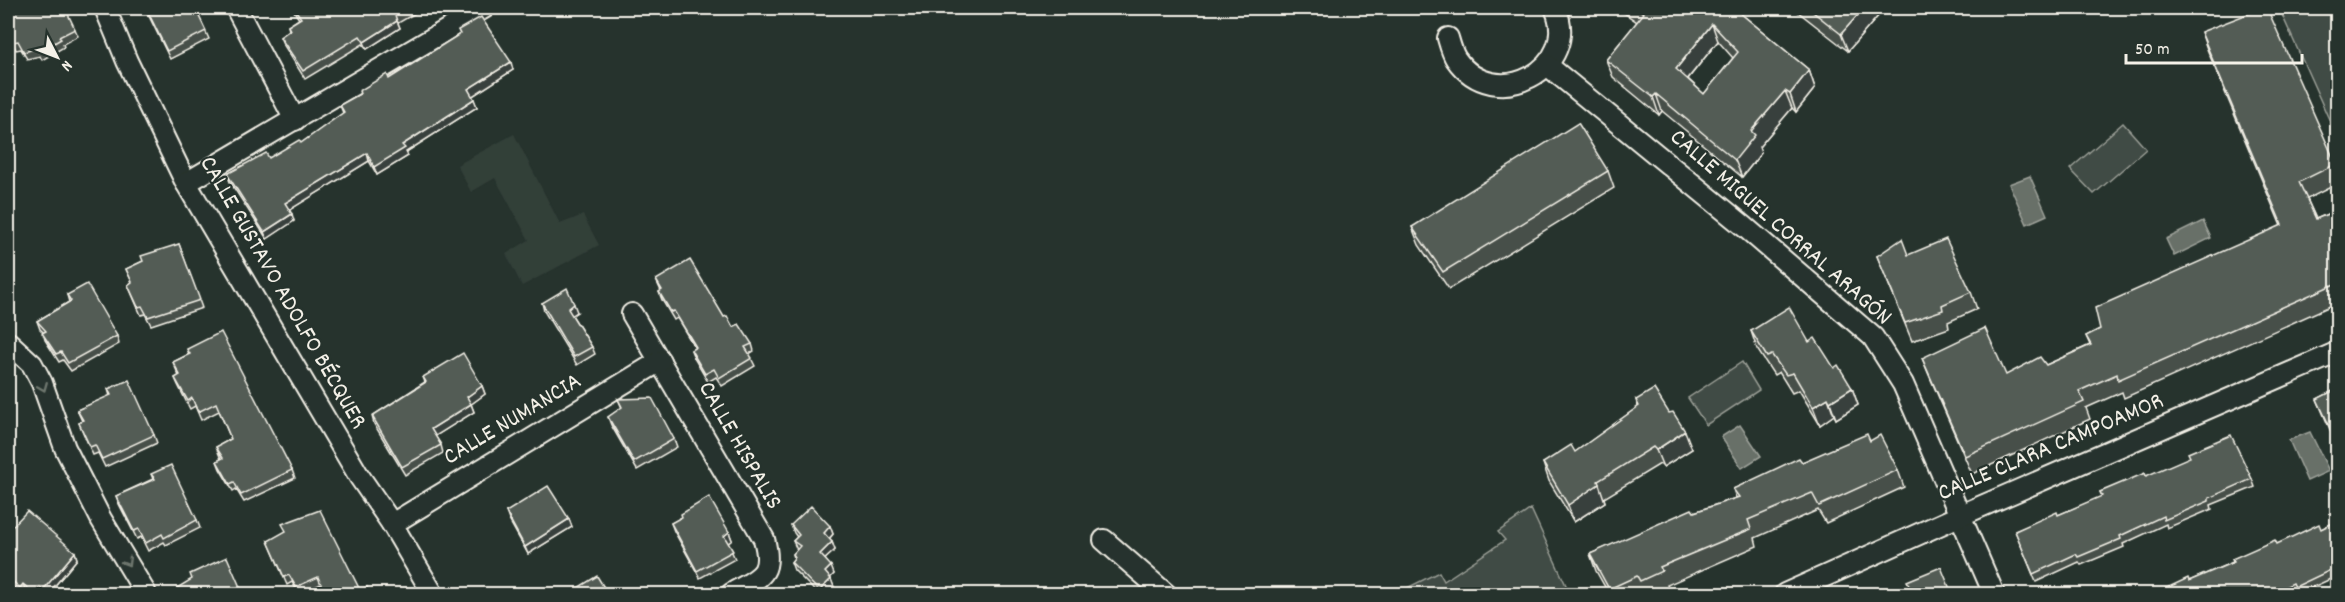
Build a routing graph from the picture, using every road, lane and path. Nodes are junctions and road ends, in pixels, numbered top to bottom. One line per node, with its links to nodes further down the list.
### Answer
1 (105, 8): 8 (street, CALLE GUSTAVO ADOLFO BÉCQUER)
2 (236, 8): 7 (street)
3 (484, 8): 7 (street)
4 (1555, 8): 6 (street)
5 (1448, 38): 6 (street)
6 (1547, 65): 13 (street, CALLE MIGUEL CORRAL ARAGÓN)
7 (295, 120): 8 (street)
8 (186, 183): 14 (street, CALLE GUSTAVO ADOLFO BÉCQUER)
9 (632, 314): 12 (street, CALLE HISPALIS)
10 (8, 342): 16 (street, one-way to 16)
11 (2337, 352): 13 (street, CALLE CLARA CAMPOAMOR)
12 (660, 361): 14 (street, CALLE NUMANCIA); 18 (street, CALLE HISPALIS)
13 (1959, 516): 20 (street, CALLE CLARA CAMPOAMOR); 21 (street, CALLE MIGUEL CORRAL ARAGÓN)
14 (392, 524): 17 (street, CALLE GUSTAVO ADOLFO BÉCQUER)
15 (1104, 540): 19 (street)
16 (146, 594)
17 (433, 594)
18 (731, 594)
19 (1166, 594)
20 (1785, 594)
21 (1994, 594)

